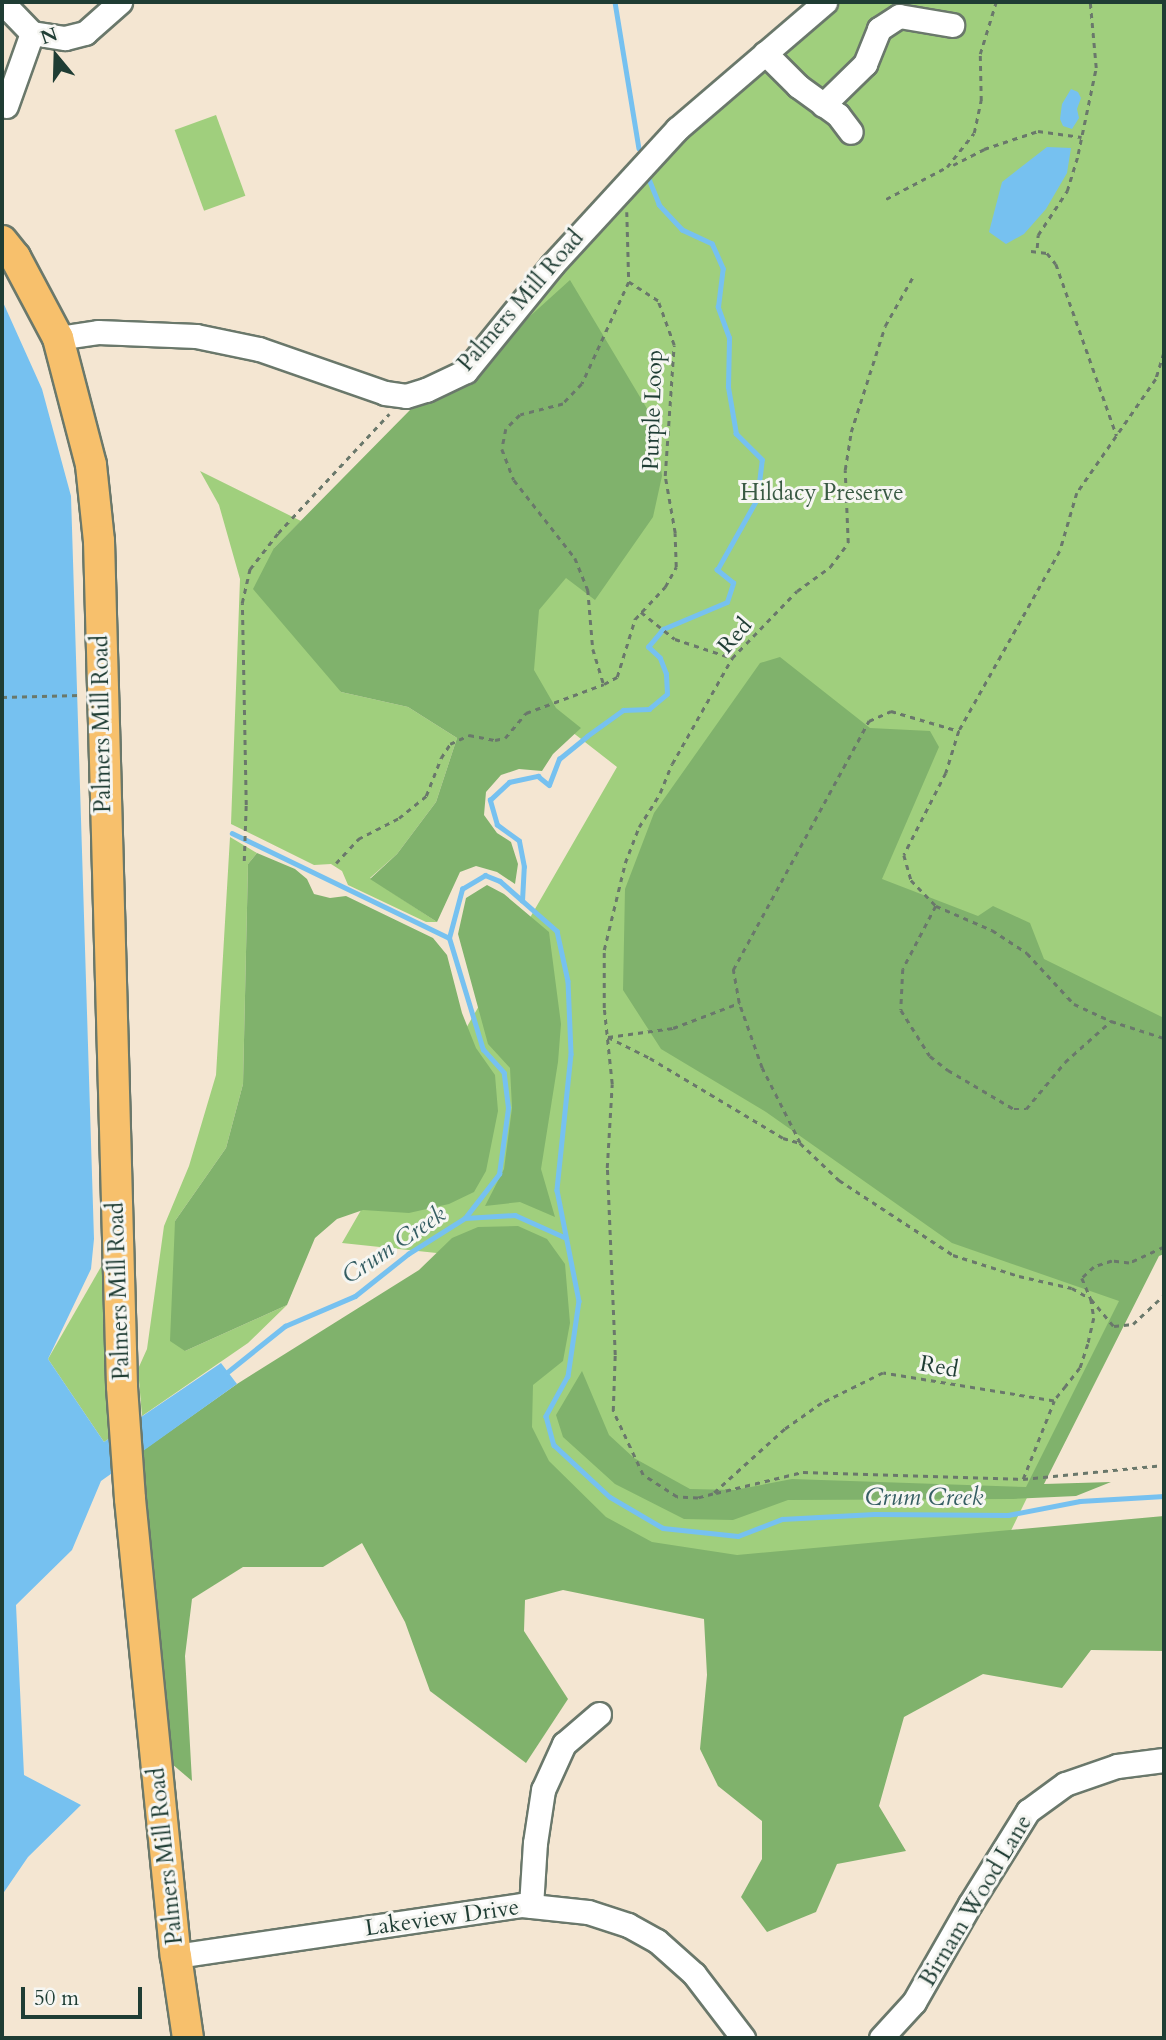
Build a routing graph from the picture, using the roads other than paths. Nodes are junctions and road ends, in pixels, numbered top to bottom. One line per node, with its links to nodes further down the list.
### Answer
1 (2, 2): 5 (street)
2 (120, 2): 5 (street)
3 (825, 2): 6 (street, Palmers Mill Road)
4 (953, 25): 7 (street)
5 (32, 33): 8 (street)
6 (765, 53): 7 (street); 11 (street, Palmers Mill Road)
7 (823, 105): 9 (street)
8 (6, 106)
9 (851, 132)
10 (2, 241): 11 (main road, Palmers Mill Road)
11 (58, 338): 15 (main road, Palmers Mill Road)
12 (599, 1714): 14 (street)
13 (1164, 1760): 18 (street, Birnam Wood Lane)
14 (531, 1906): 15 (street, Lakeview Drive); 17 (street, Lakeview Drive)
15 (176, 1956): 16 (main road, Palmers Mill Road)
16 (188, 2038)
17 (743, 2038)
18 (881, 2038)

